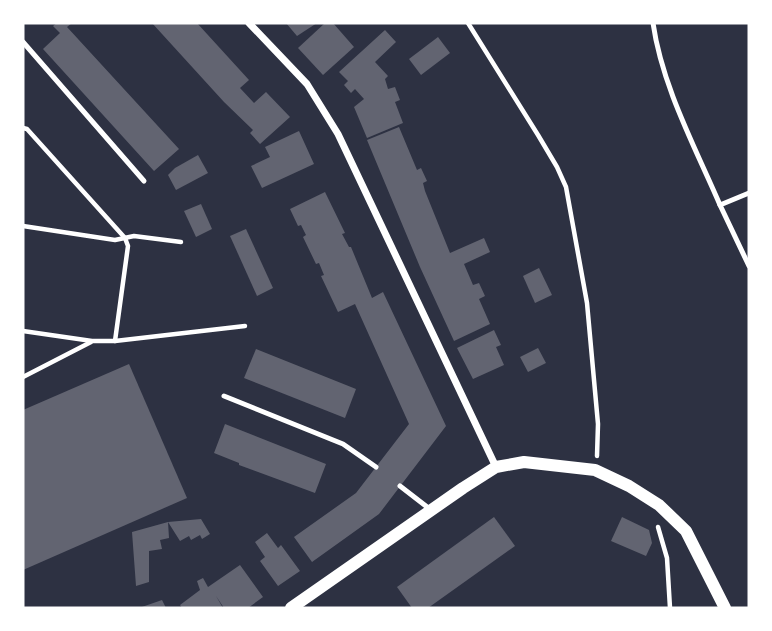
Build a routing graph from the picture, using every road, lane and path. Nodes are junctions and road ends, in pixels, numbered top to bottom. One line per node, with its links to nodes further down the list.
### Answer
1 (249, 23): 20 (street)
2 (468, 23): 21 (path)
3 (653, 23): 8 (lane)
4 (23, 42): 6 (lane)
5 (23, 128): 10 (path)
6 (144, 181)
7 (749, 193): 8 (lane)
8 (720, 205): 12 (lane)
9 (23, 226): 10 (path)
10 (125, 238): 11 (path); 16 (path)
11 (181, 242)
12 (749, 266)
13 (245, 326): 16 (path)
14 (23, 331): 15 (path)
15 (92, 341): 16 (path); 17 (path)
16 (115, 341)
17 (23, 377)
18 (225, 396): 19 (lane)
19 (376, 467)
20 (496, 467): 21 (street); 24 (street)
21 (595, 470): 23 (street)
22 (400, 486): 24 (lane)
23 (659, 505): 26 (path); 27 (street)
24 (431, 510): 25 (street)
25 (291, 608)
26 (670, 608)
27 (725, 608)

